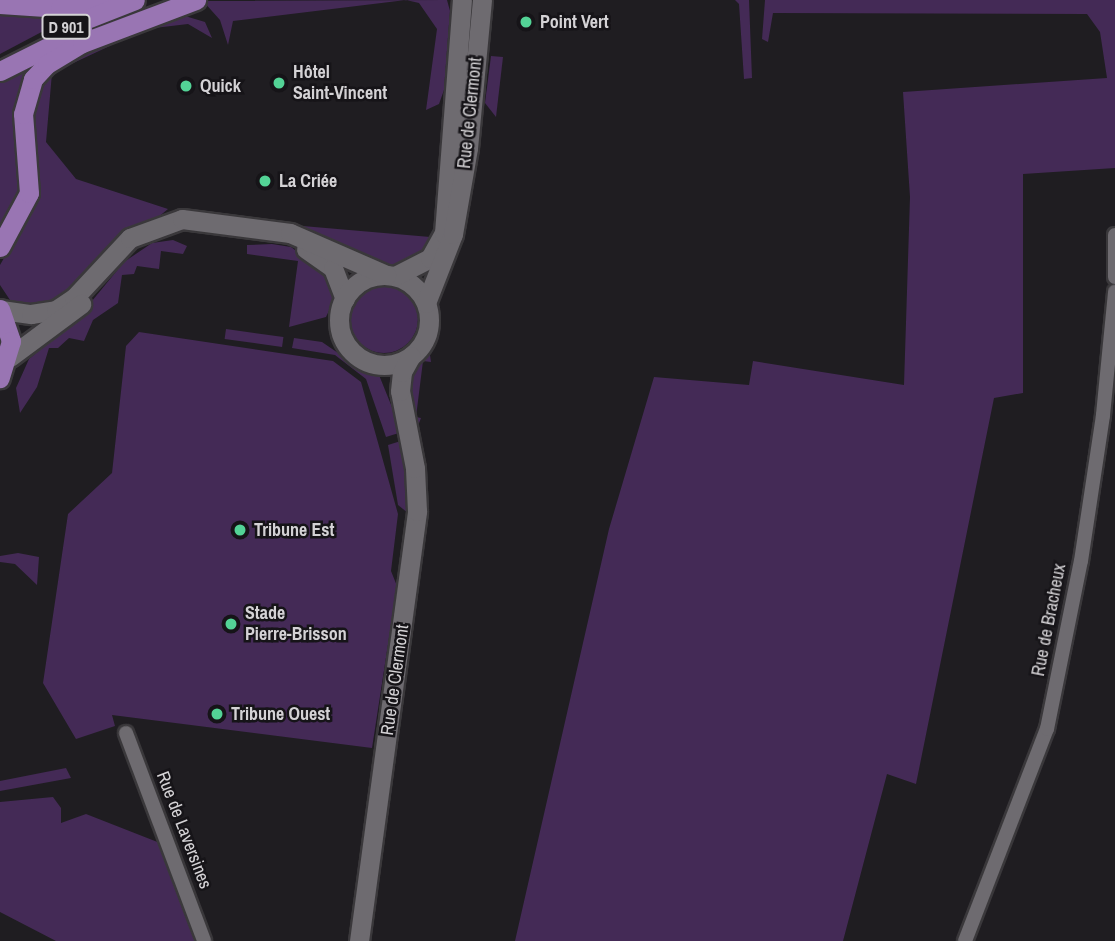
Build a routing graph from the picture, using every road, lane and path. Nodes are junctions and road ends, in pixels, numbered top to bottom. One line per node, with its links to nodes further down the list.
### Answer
1 (107, 0): 6 (main road)
2 (135, 0): 8 (main road, D 901)
3 (165, 0): 9 (main road, D 901)
4 (195, 0): 11 (main road)
5 (482, 0): 16 (main road, Rue de Clermont)
6 (0, 4)
7 (459, 6): 12 (main road, Rue de Clermont)
8 (0, 61)
9 (0, 71)
10 (1115, 235): 13 (street)
11 (0, 247)
12 (391, 276): 15 (main road); 16 (main road); 17 (main road)
13 (1115, 277)
14 (1115, 292): 26 (street, Rue de Bracheux)
15 (345, 299): 19 (main road); 20 (main road)
16 (426, 303): 18 (main road)
17 (1, 309): 19 (main road)
18 (411, 356): 20 (main road); 22 (main road, Rue de Clermont)
19 (10, 357): 21 (main road)
20 (374, 363): 22 (main road, Rue de Clermont)
21 (0, 378)
22 (405, 419): 25 (main road, Rue de Clermont)
23 (126, 733): 24 (street, Rue de Laversines)
24 (204, 941)
25 (359, 941)
26 (965, 941)

